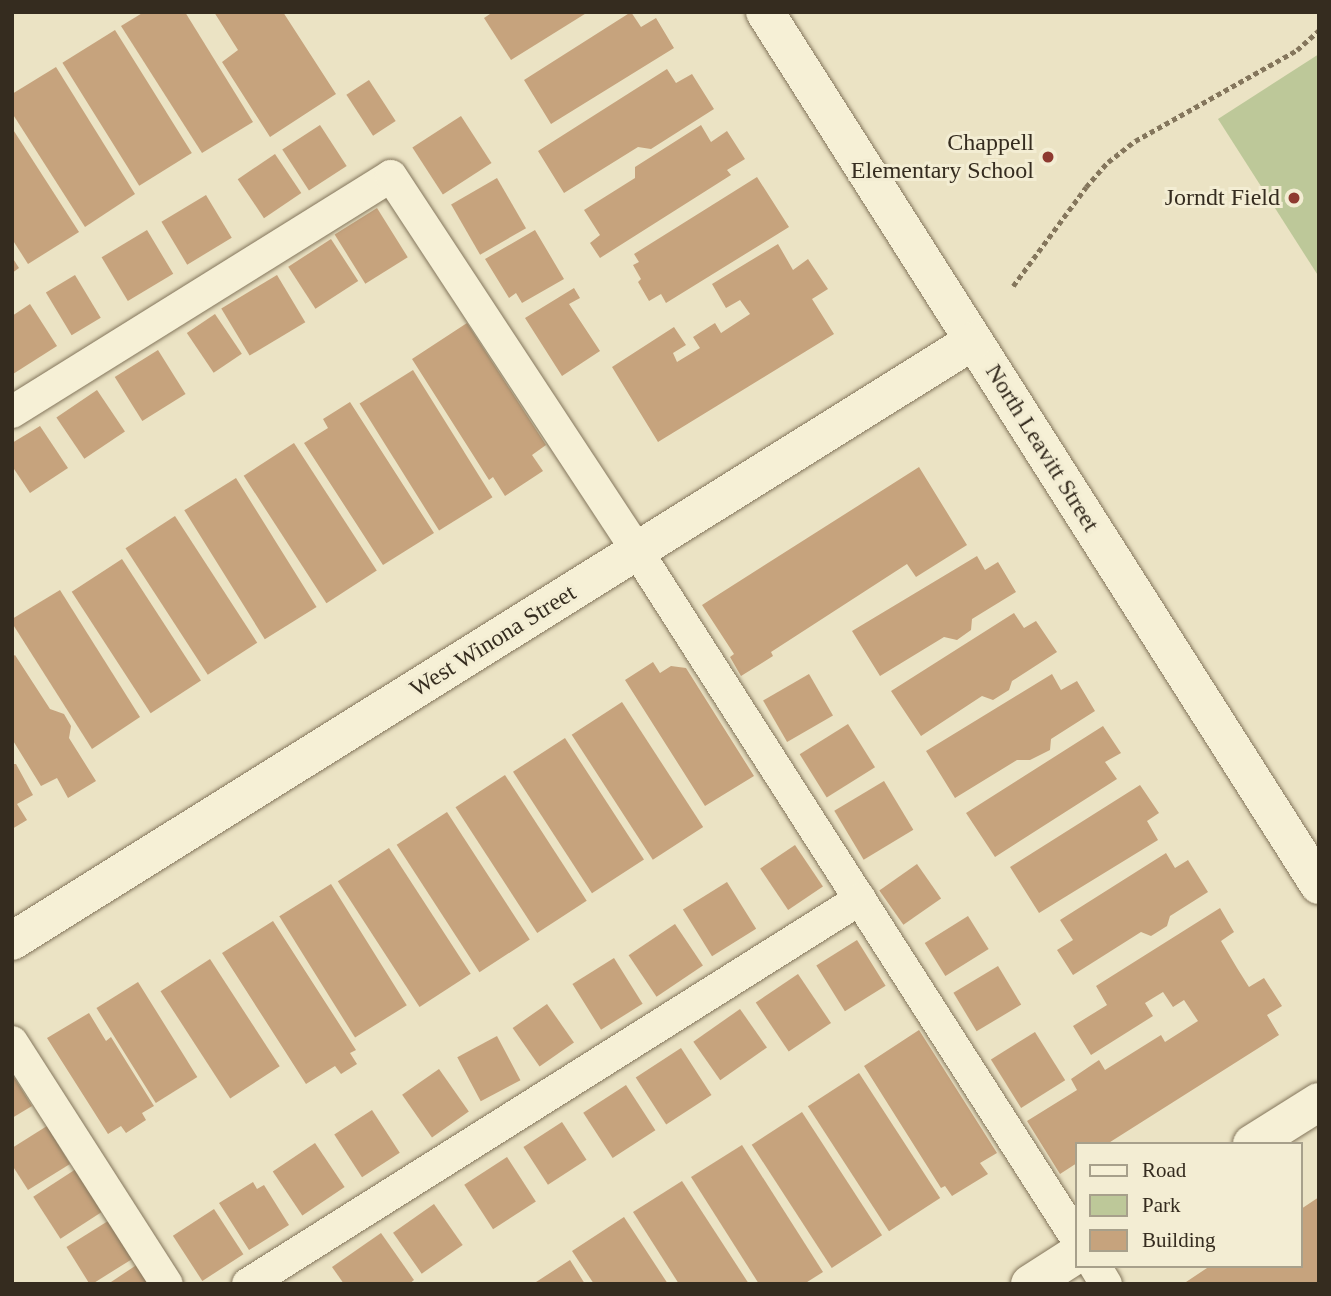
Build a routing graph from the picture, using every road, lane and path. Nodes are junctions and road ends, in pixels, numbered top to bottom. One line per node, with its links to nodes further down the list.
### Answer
1 (765, 12): 4 (street, North Leavitt Street)
2 (1319, 30): 3 (path)
3 (1013, 286)
4 (973, 341): 6 (street, West Winona Street); 7 (street, North Leavitt Street)
5 (12, 412): 6 (lane)
6 (637, 551): 8 (lane); 9 (street, West Winona Street)
7 (1319, 885)
8 (860, 900): 13 (lane); 17 (lane)
9 (12, 941)
10 (12, 1042): 16 (lane)
11 (1319, 1102): 12 (street)
12 (1255, 1142)
13 (1076, 1237)
14 (1076, 1255): 18 (street)
15 (1096, 1268): 19 (lane)
16 (167, 1284)
17 (248, 1284)
18 (1030, 1284)
19 (1106, 1284)

